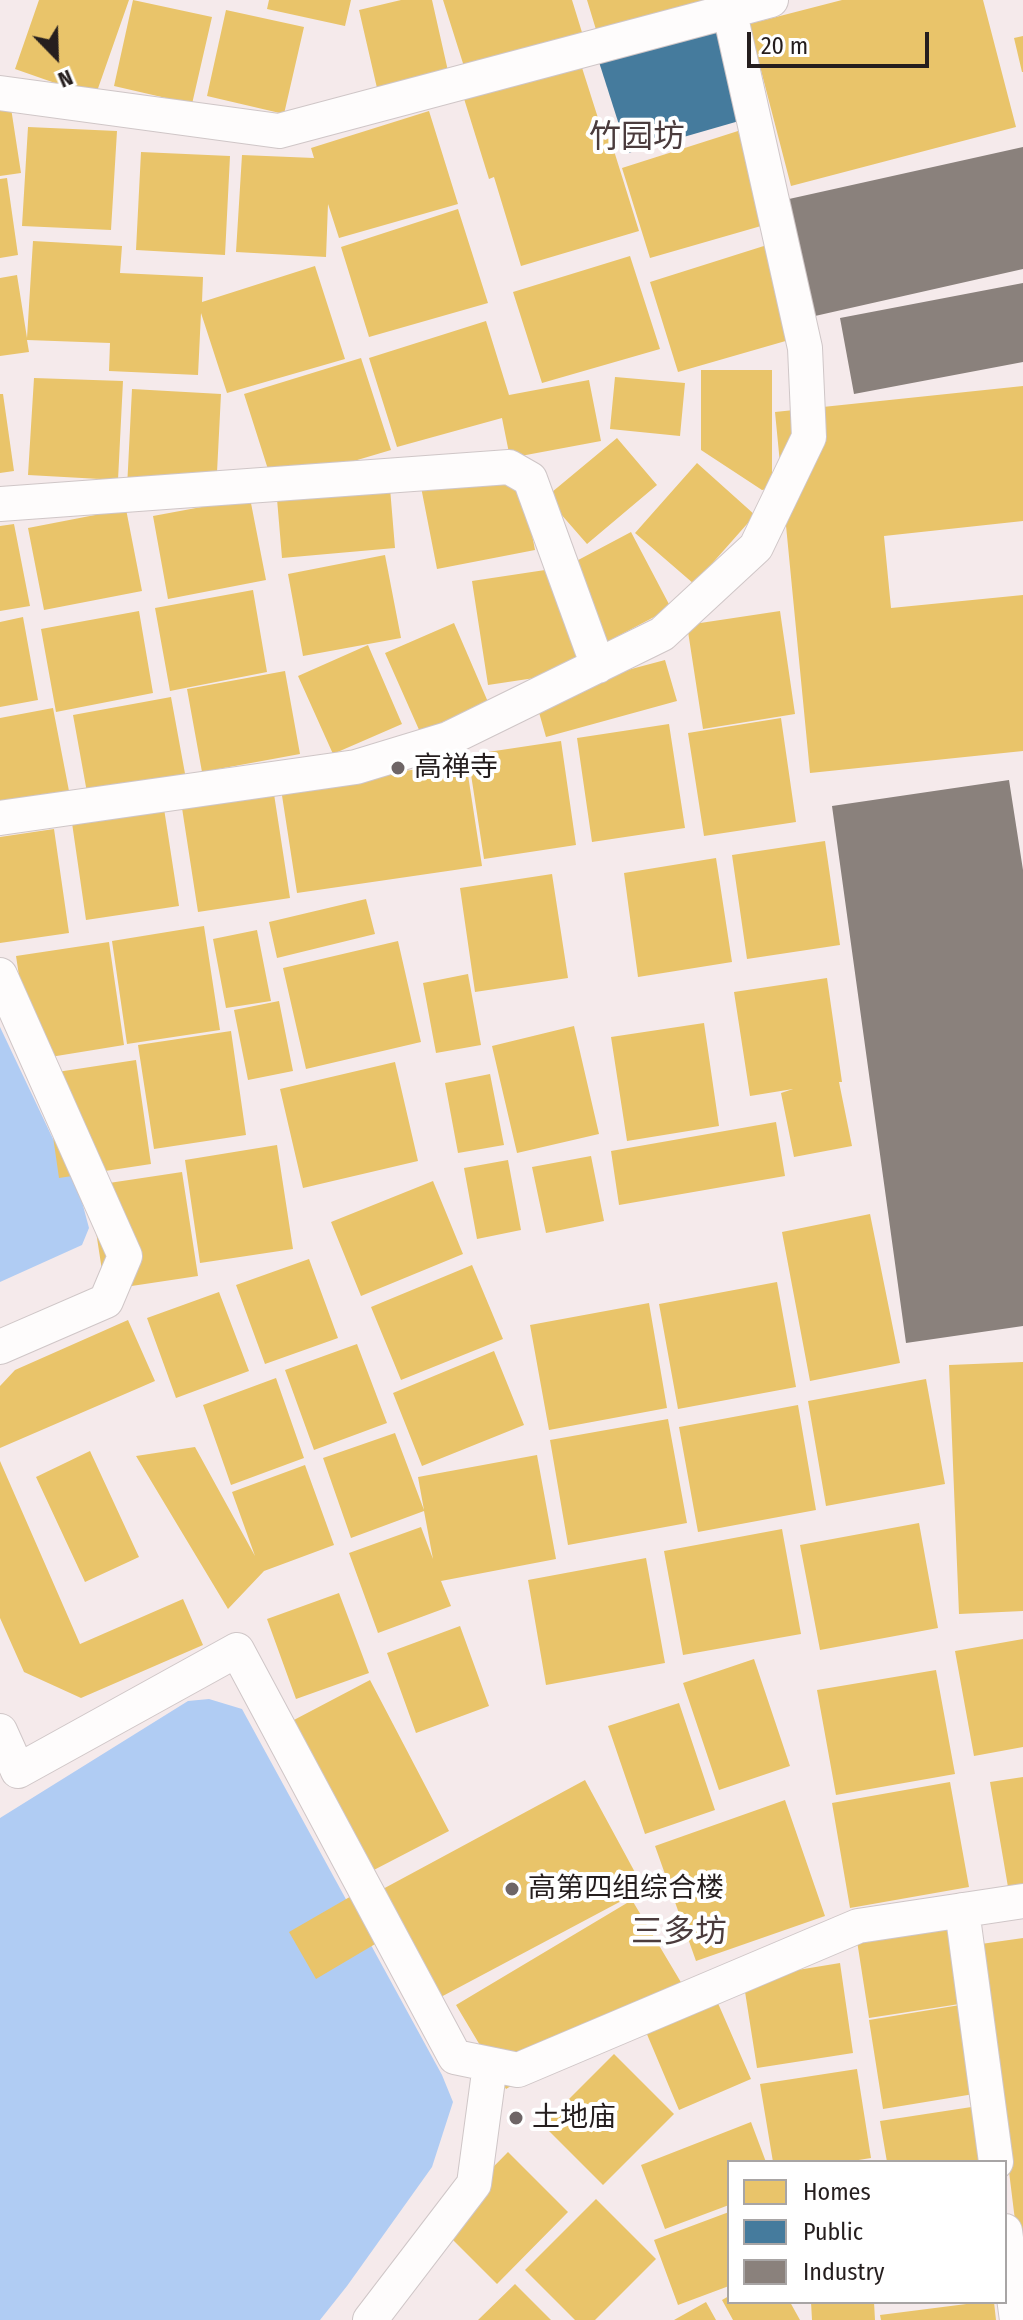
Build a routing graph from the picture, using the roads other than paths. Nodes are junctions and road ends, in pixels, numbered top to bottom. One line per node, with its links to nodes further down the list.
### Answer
1 (771, 0): 2 (lane)
2 (728, 6): 3 (lane); 5 (lane)
3 (0, 93)
4 (0, 504): 5 (lane)
5 (598, 666): 6 (lane)
6 (0, 818)
7 (0, 975): 8 (lane)
8 (0, 1347)
9 (0, 1731): 12 (lane)
10 (1023, 1901): 11 (lane)
11 (962, 1910): 12 (lane); 13 (lane)
12 (490, 2065): 15 (lane)
13 (996, 2160)
14 (1007, 2246): 16 (lane)
15 (370, 2320)
16 (1017, 2320)

